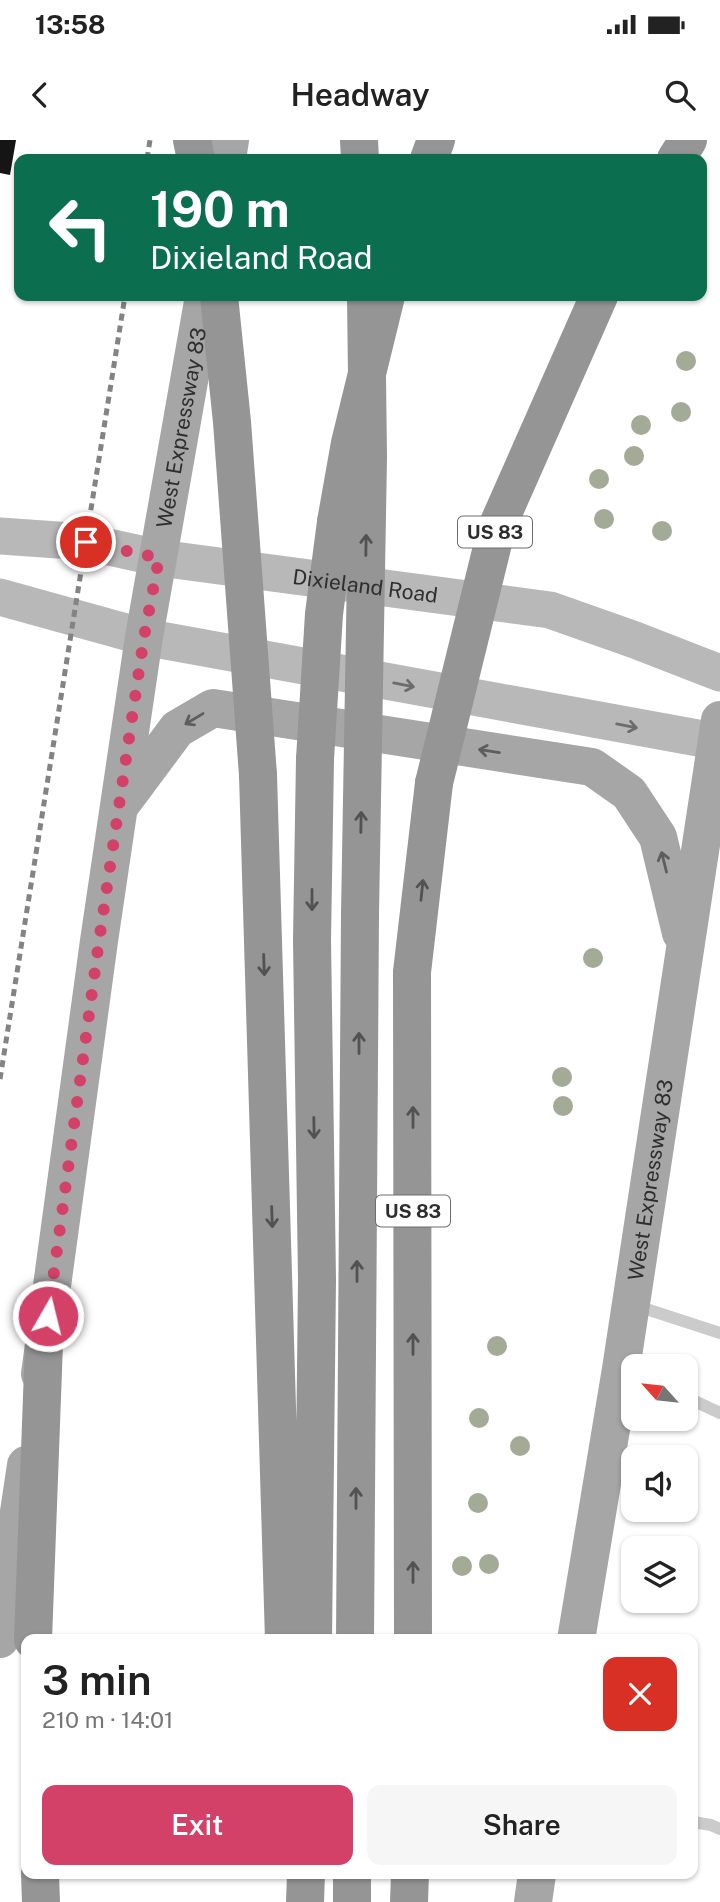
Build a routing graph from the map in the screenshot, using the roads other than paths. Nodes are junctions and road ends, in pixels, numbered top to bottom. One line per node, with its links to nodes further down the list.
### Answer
1 (203, 301): 7 (main road, West Expressway 83)
2 (220, 301): 22 (highway, one-way to 22, bridge)
3 (366, 301): 24 (highway, one-way to 3, bridge)
4 (385, 301): 23 (highway, one-way to 23, bridge)
5 (597, 301): 25 (highway, US 83, one-way to 5, bridge)
6 (0, 536): 7 (main road, Dixieland Road)
7 (159, 558): 9 (main road, West Expressway 83); 10 (main road, Dixieland Road)
8 (0, 597): 9 (main road)
9 (144, 637): 11 (main road, one-way to 11); 12 (main road, West Expressway 83)
10 (720, 673)
11 (719, 735): 13 (main road, West Expressway 83)
12 (121, 804): 13 (main road, one-way to 12); 16 (main road, West Expressway 83)
13 (686, 952): 14 (main road, West Expressway 83)
14 (631, 1304): 15 (lane); 17 (main road, West Expressway 83)
15 (720, 1333)
16 (44, 1343): 21 (highway); 27 (main road, West Expressway 83)
17 (628, 1354)
18 (698, 1403): 20 (lane)
19 (621, 1404): 26 (main road, West Expressway 83)
20 (720, 1413)
21 (33, 1634)
22 (284, 1634)
23 (313, 1634)
24 (355, 1634)
25 (413, 1634)
26 (577, 1634)
27 (0, 1639)
28 (698, 1823): 29 (lane)
29 (720, 1829)
30 (40, 1879): 36 (highway)
31 (287, 1879): 37 (highway)
32 (306, 1879): 38 (highway)
33 (352, 1879): 39 (highway)
34 (410, 1879): 40 (highway)
35 (536, 1879): 41 (main road)
36 (41, 1902)
37 (287, 1902)
38 (305, 1902)
39 (352, 1902)
40 (409, 1902)
41 (533, 1902)

